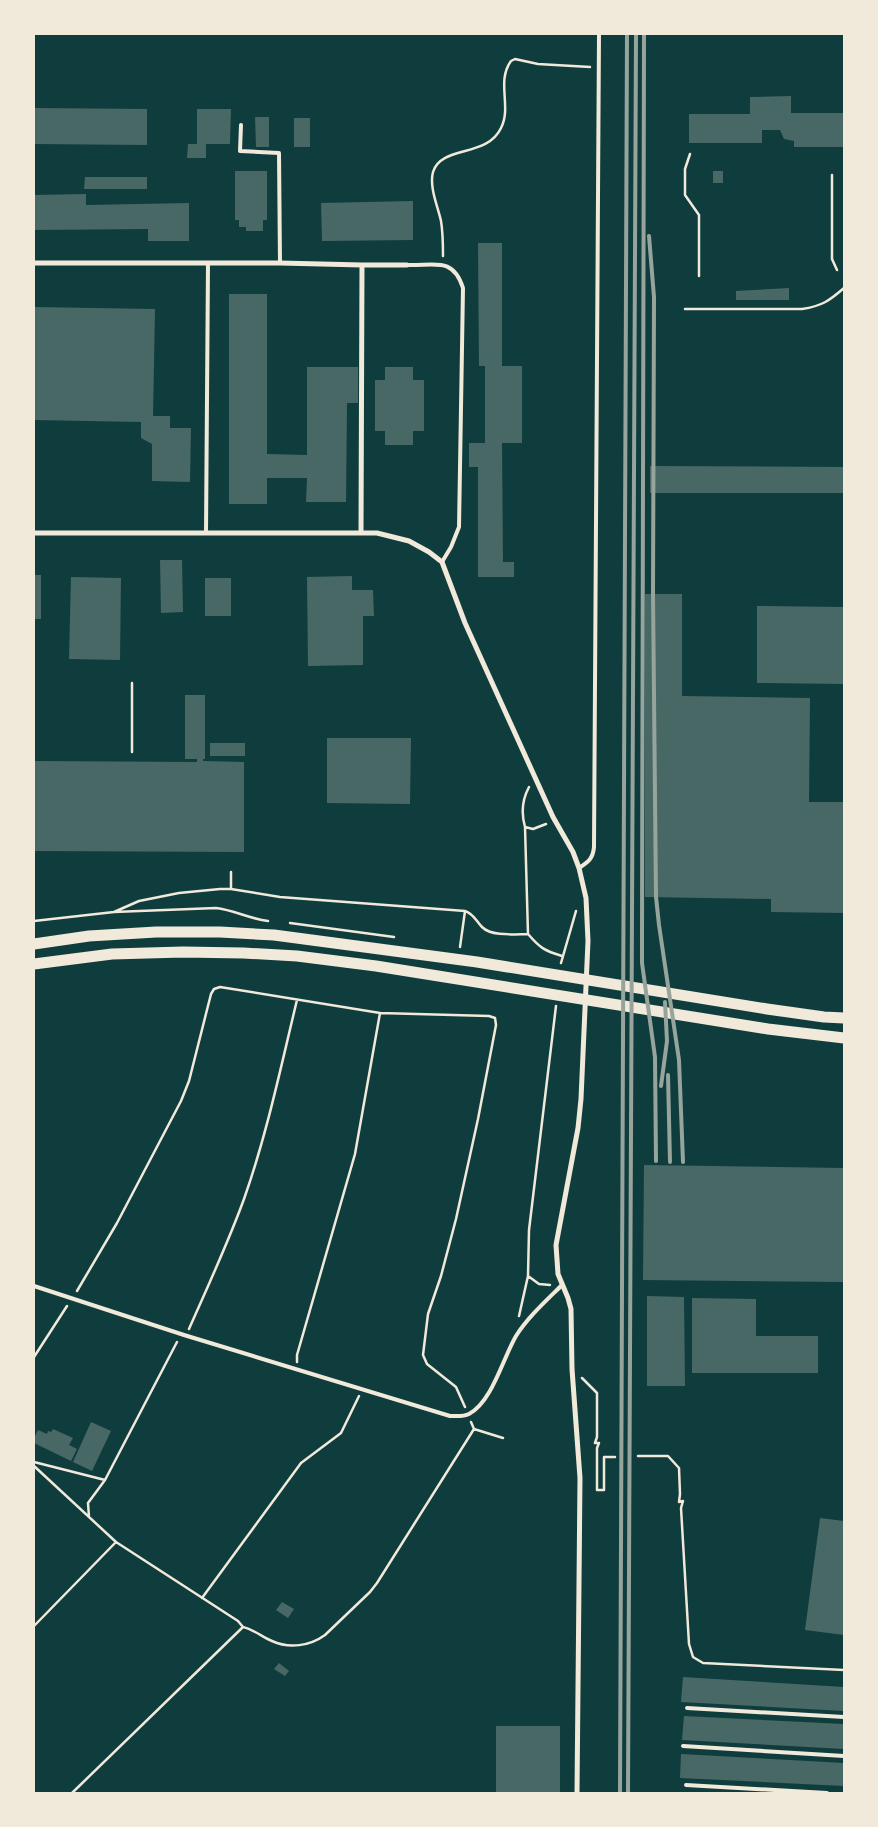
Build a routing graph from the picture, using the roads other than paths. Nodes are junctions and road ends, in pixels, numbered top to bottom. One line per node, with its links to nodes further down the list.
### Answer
1 (599, 34): 12 (lane)
2 (241, 125): 5 (lane)
3 (34, 263): 4 (street)
4 (208, 263): 5 (street); 9 (lane)
5 (280, 263): 6 (street)
6 (362, 265): 7 (street); 10 (street)
7 (407, 265): 11 (lane)
8 (34, 533): 9 (street)
9 (206, 533): 10 (street)
10 (361, 533): 11 (street)
11 (442, 562): 12 (street)
12 (579, 868): 17 (street)
13 (34, 944): 15 (main road)
14 (34, 964): 16 (main road)
15 (844, 1018)
16 (844, 1038)
17 (562, 1284): 18 (lane); 24 (street)
18 (34, 1286)
19 (687, 1708): 20 (lane)
20 (844, 1717)
21 (683, 1746): 22 (lane)
22 (844, 1756)
23 (686, 1784): 25 (lane)
24 (577, 1793)
25 (827, 1793)

